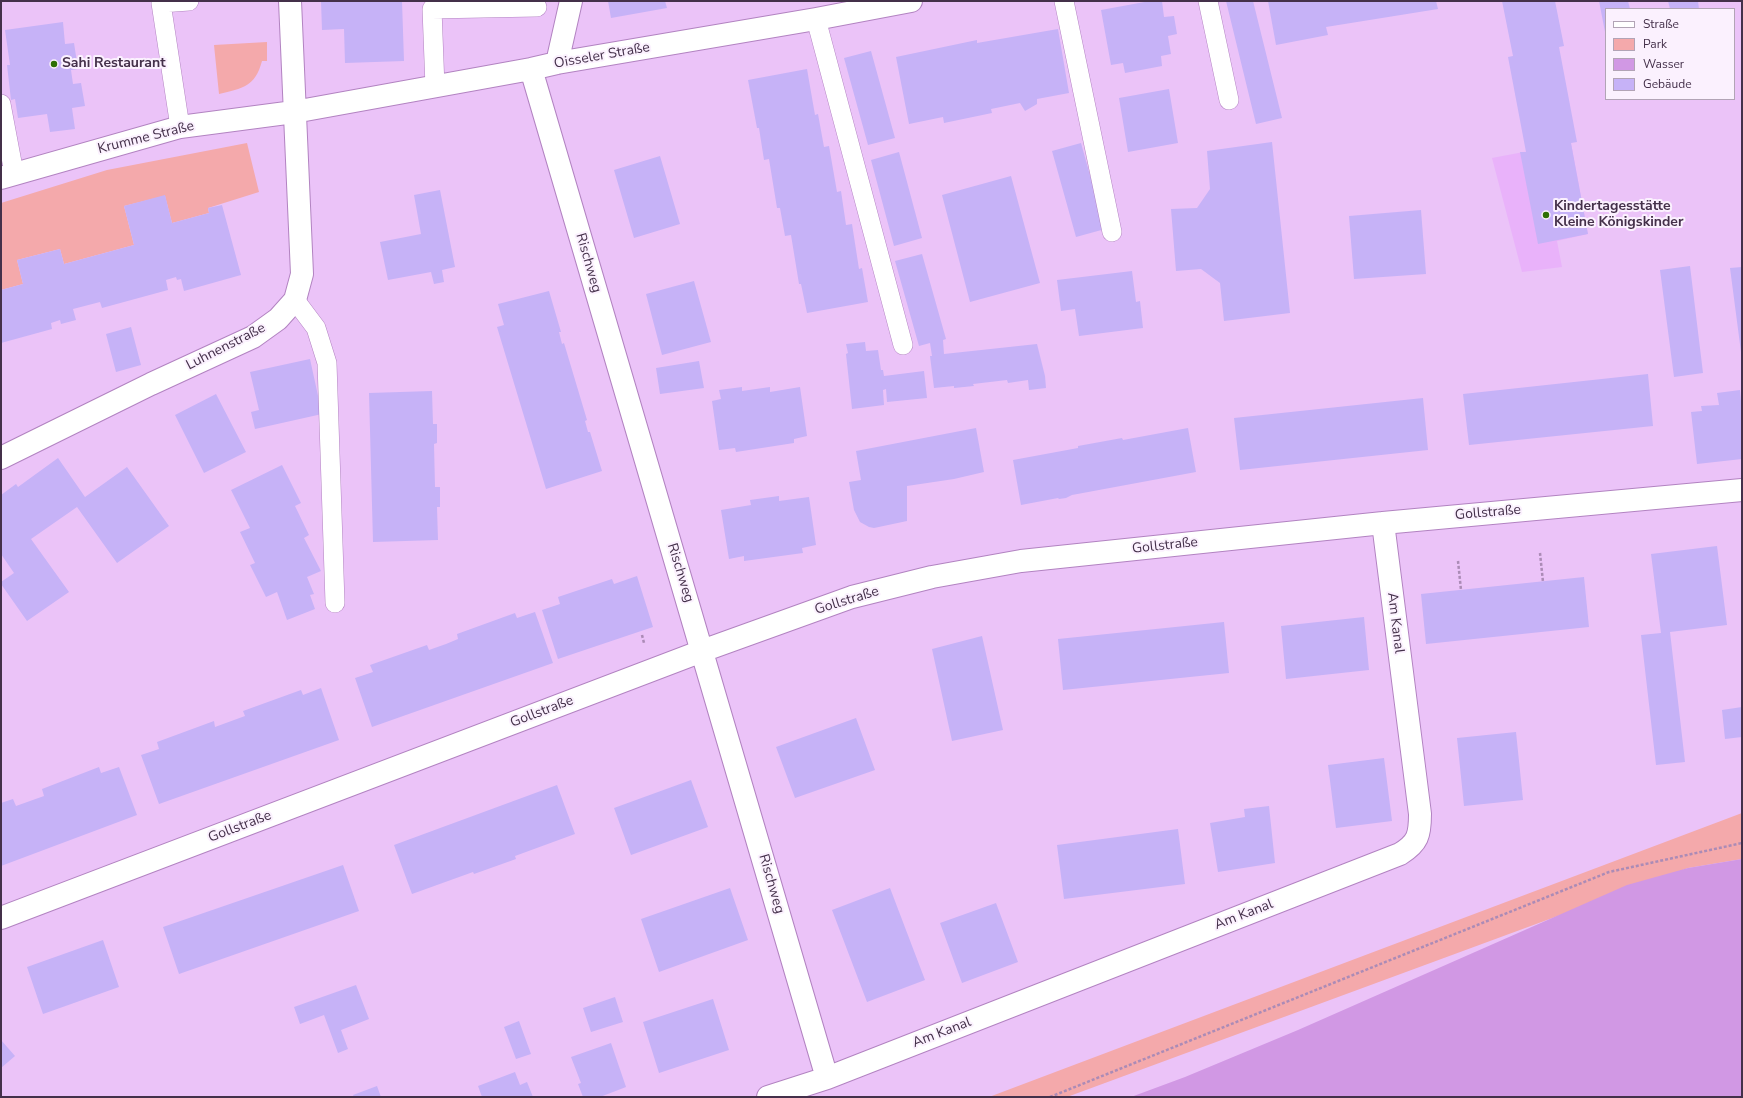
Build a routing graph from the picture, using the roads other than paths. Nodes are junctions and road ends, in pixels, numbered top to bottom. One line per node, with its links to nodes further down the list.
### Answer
1 (189, 1): 7 (lane)
2 (290, 1): 15 (street)
3 (571, 1): 10 (street)
4 (911, 1): 9 (street, Oisseler Straße)
5 (1064, 1): 18 (lane)
6 (1208, 1): 13 (lane)
7 (160, 2): 16 (lane)
8 (537, 7): 12 (lane)
9 (816, 19): 10 (street, Oisseler Straße); 20 (lane)
10 (557, 63): 11 (street, Oisseler Straße)
11 (531, 69): 12 (street, Oisseler Straße); 25 (street, Rischweg)
12 (435, 87): 15 (street, Oisseler Straße)
13 (1229, 100)
14 (1, 104): 17 (lane)
15 (294, 112): 16 (street, Krumme Straße); 19 (street)
16 (180, 127): 17 (street, Krumme Straße)
17 (8, 176)
18 (1112, 232)
19 (296, 300): 21 (street, Luhnenstraße); 24 (lane)
20 (903, 345)
21 (1, 458)
22 (1742, 490): 23 (street, Gollstraße)
23 (1383, 523): 25 (street, Gollstraße); 27 (street, Am Kanal)
24 (335, 602)
25 (702, 651): 26 (street, Gollstraße); 27 (street, Rischweg)
26 (1, 918)
27 (828, 1078): 28 (street, Am Kanal)
28 (768, 1097)

